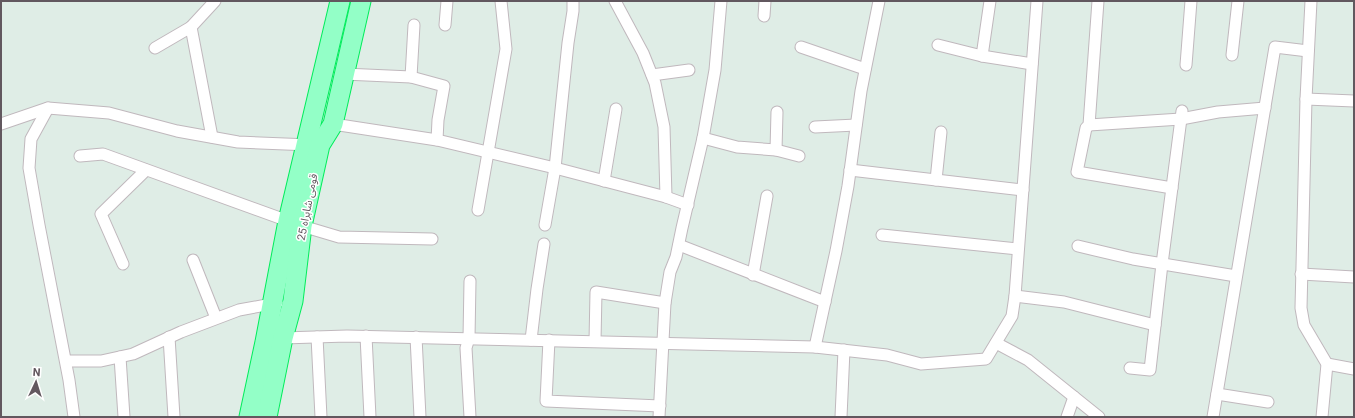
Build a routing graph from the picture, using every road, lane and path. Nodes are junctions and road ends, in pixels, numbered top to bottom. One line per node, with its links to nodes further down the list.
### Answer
1 (215, 1): 20 (street)
2 (340, 1): 50 (highway, قومی شاہراہ 25)
3 (361, 1): 31 (highway, قومی شاہراہ 25)
4 (447, 1): 19 (street)
5 (501, 1): 52 (street)
6 (573, 1): 55 (street)
7 (615, 1): 32 (street)
8 (722, 1): 48 (street)
9 (765, 1): 17 (street)
10 (879, 1): 29 (street)
11 (990, 1): 26 (street)
12 (1037, 1): 27 (street)
13 (1098, 1): 43 (street)
14 (1191, 1): 28 (street)
15 (1238, 1): 25 (street)
16 (1311, 1): 24 (street)
17 (764, 16)
18 (414, 25): 33 (street)
19 (444, 25)
20 (191, 27): 23 (street); 47 (street)
21 (938, 45): 26 (street)
22 (801, 47): 29 (street)
23 (155, 48)
24 (1308, 51): 34 (street); 37 (street)
25 (1232, 55)
26 (982, 56): 27 (street)
27 (1032, 64): 61 (street)
28 (1186, 65)
29 (865, 69): 44 (street)
30 (689, 70): 32 (street)
31 (344, 74): 33 (street); 42 (highway, قومی شاہراہ 25)
32 (652, 75): 63 (street)
33 (411, 77): 49 (street)
34 (1306, 99): 35 (street); 77 (street)
35 (1354, 101)
36 (48, 108): 41 (street); 47 (street); 103 (street)
37 (1265, 108): 40 (street); 79 (street)
38 (616, 109): 59 (street)
39 (777, 112): 51 (street)
40 (1182, 115): 43 (street); 60 (street)
41 (1, 124)
42 (333, 124): 49 (street); 50 (highway, قومی شاہراہ 25)
43 (1089, 124): 60 (street)
44 (856, 125): 45 (street); 57 (street)
45 (815, 127)
46 (941, 132): 58 (street)
47 (212, 137): 50 (street)
48 (703, 138): 51 (street); 64 (street)
49 (437, 140): 52 (street)
50 (313, 145): 66 (highway, قومی شاہراہ 25)
51 (776, 150): 54 (street)
52 (488, 152): 55 (street); 65 (street)
53 (80, 156): 56 (street)
54 (799, 156)
55 (555, 168): 59 (street); 67 (street)
56 (146, 170): 66 (street); 75 (street)
57 (850, 170): 58 (street); 84 (street)
58 (936, 180): 61 (street)
59 (604, 181): 63 (street)
60 (1172, 188): 76 (street)
61 (1023, 190): 73 (street)
62 (767, 196): 78 (street)
63 (666, 197): 64 (street)
64 (688, 205): 71 (street)
65 (478, 210)
66 (295, 224): 69 (street); 83 (highway, قومی شاہراہ 25); 86 (highway, قومی شاہراہ 25)
67 (545, 225)
68 (882, 236): 73 (street)
69 (432, 239)
70 (544, 244): 95 (street)
71 (679, 245): 78 (street); 85 (street)
72 (1078, 246): 76 (street)
73 (1018, 249): 82 (street)
74 (193, 260): 87 (street)
75 (123, 264)
76 (1162, 264): 79 (street); 88 (street)
77 (1301, 274): 80 (street); 104 (street)
78 (753, 275): 84 (street)
79 (1236, 276): 107 (street)
80 (1354, 277)
81 (470, 281): 94 (street)
82 (1015, 296): 88 (street); 99 (street)
83 (293, 301): 86 (street); 93 (highway, قومی شاہراہ 25)
84 (825, 302): 100 (street)
85 (665, 303): 97 (street); 98 (street)
86 (272, 304): 87 (street); 114 (highway, قومی شاہراہ 25)
87 (216, 318): 90 (street)
88 (1155, 325): 105 (street)
89 (366, 336): 91 (street); 92 (street); 117 (street)
90 (169, 337): 102 (street); 113 (street)
91 (317, 337): 93 (street); 116 (street)
92 (416, 337): 94 (street); 118 (street)
93 (283, 338): 115 (highway, قومی شاہراہ 25)
94 (469, 338): 95 (street); 119 (street)
95 (531, 340): 96 (street)
96 (549, 340): 97 (street); 110 (street)
97 (595, 341): 98 (street)
98 (664, 343): 100 (street); 110 (street)
99 (996, 343): 101 (street); 108 (street)
100 (815, 347): 101 (street)
101 (844, 350): 120 (street)
102 (120, 357): 103 (street); 112 (street)
103 (66, 361): 111 (street)
104 (1327, 364): 106 (street); 124 (street)
105 (1130, 368)
106 (1354, 369)
107 (1216, 394): 109 (street); 123 (street)
108 (1074, 397): 121 (street); 122 (street)
109 (1268, 402)
110 (659, 412)
111 (74, 417)
112 (124, 417)
113 (174, 417)
114 (249, 417)
115 (267, 417)
116 (320, 417)
117 (370, 417)
118 (420, 417)
119 (470, 417)
120 (841, 417)
121 (1067, 417)
122 (1099, 417)
123 (1213, 417)
124 (1322, 417)

